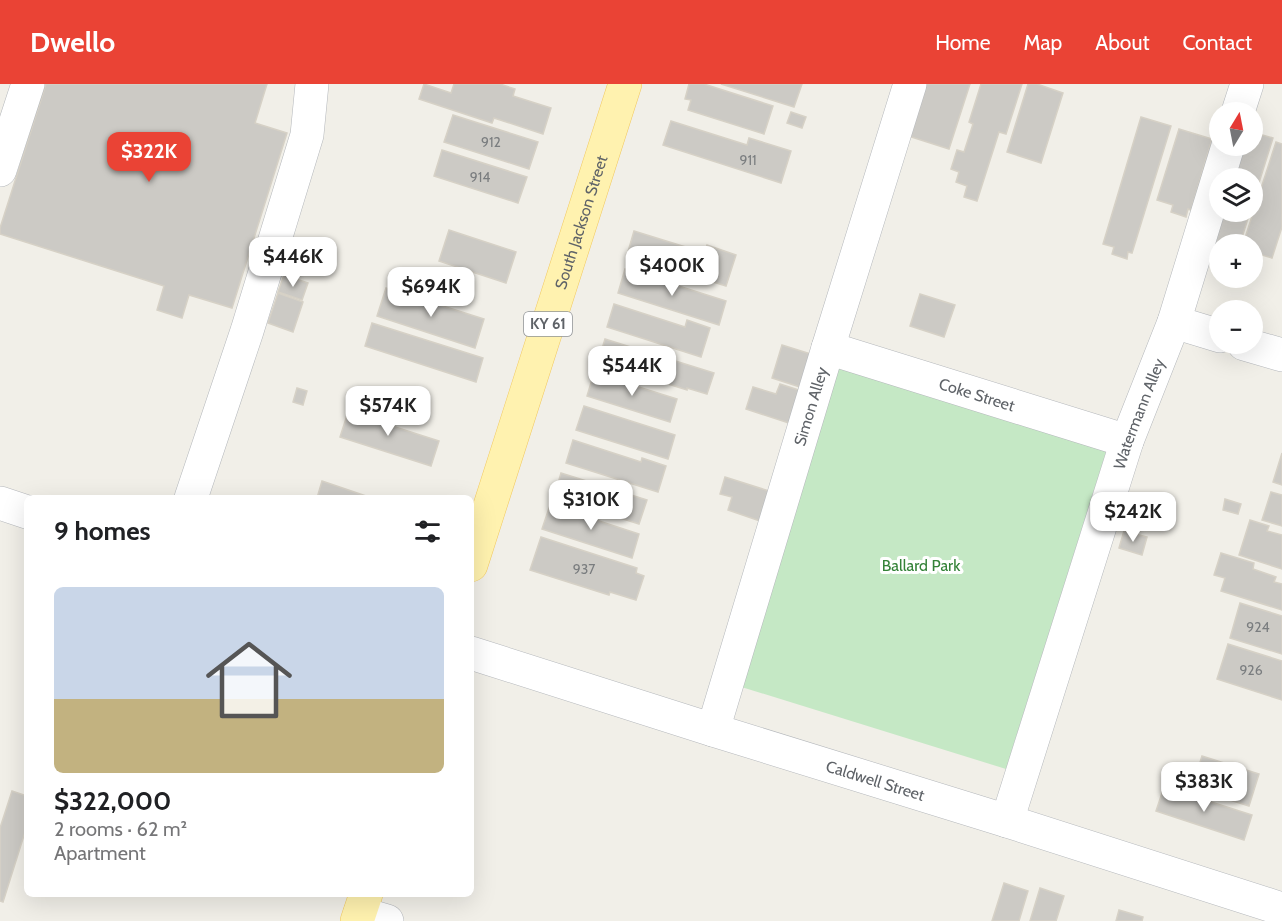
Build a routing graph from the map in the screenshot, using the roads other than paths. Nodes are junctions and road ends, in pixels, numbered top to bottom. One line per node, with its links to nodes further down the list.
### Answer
1 (28, 84): 8 (street)
2 (312, 84): 15 (street)
3 (625, 84): 18 (main road, South Jackson Street / KY 61)
4 (910, 84): 11 (street, Simon Alley)
5 (1247, 84): 6 (street)
6 (1241, 102)
7 (1225, 156): 9 (street, Watermann Alley)
8 (0, 170)
9 (1174, 322): 10 (street); 14 (street, Watermann Alley)
10 (1209, 333)
11 (828, 348): 14 (street, Coke Street); 20 (street, Simon Alley)
12 (1263, 350): 13 (street)
13 (1282, 355)
14 (1127, 441): 21 (street, Watermann Alley)
15 (192, 495)
16 (0, 503): 17 (street)
17 (24, 511)
18 (474, 556)
19 (474, 654): 20 (street, Caldwell Street)
20 (713, 730): 21 (street, Caldwell Street)
21 (1007, 820): 22 (street, Caldwell Street)
22 (1282, 909)

